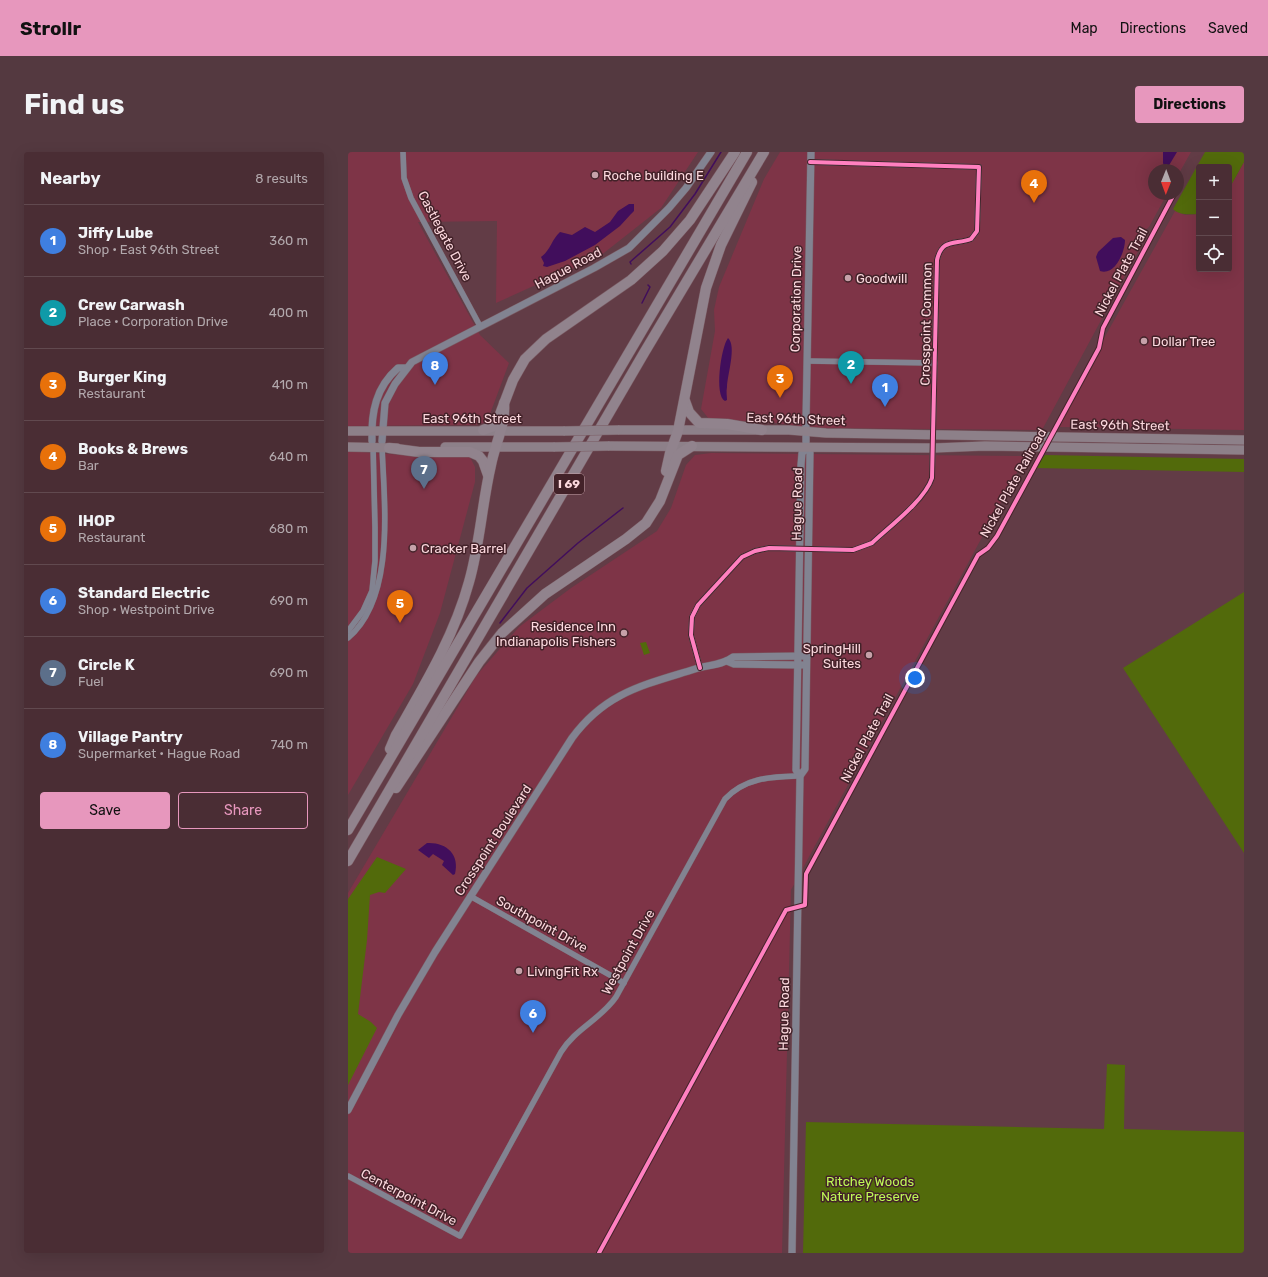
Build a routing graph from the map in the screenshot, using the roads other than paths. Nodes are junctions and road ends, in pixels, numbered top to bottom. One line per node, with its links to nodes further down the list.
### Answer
1 (402, 152): 8 (street, Castlegate Drive)
2 (711, 152): 8 (street, Hague Road)
3 (735, 152): 13 (highway)
4 (747, 152): 47 (highway, I 69)
5 (765, 152): 12 (highway); 49 (highway, I 69)
6 (811, 152): 7 (street, Corporation Drive)
7 (810, 162): 9 (street, Corporation Drive); 10 (street, Crosspoint Common)
8 (480, 326): 11 (street, Hague Road)
9 (807, 361): 10 (street); 20 (street, Corporation Drive)
10 (935, 363): 21 (street, Crosspoint Common)
11 (406, 368): 17 (street, Hague Road); 25 (street, Hague Road)
12 (686, 395): 15 (highway); 19 (highway)
13 (504, 403): 14 (highway); 18 (highway)
14 (482, 430): 17 (main road, East 96th Street); 18 (main road, East 96th Street)
15 (762, 430): 19 (main road, East 96th Street); 20 (main road, East 96th Street)
16 (348, 431): 25 (main road, East 96th Street)
17 (382, 431): 25 (main road, East 96th Street)
18 (501, 431): 19 (main road, East 96th Street, bridge); 26 (highway)
19 (678, 431): 30 (highway)
20 (806, 433): 21 (main road, East 96th Street); 31 (street, Corporation Drive)
21 (934, 435): 22 (main road, East 96th Street); 32 (street, Crosspoint Common)
22 (1019, 436): 23 (main road, East 96th Street); 28 (main road)
23 (1174, 439): 24 (main road, East 96th Street); 33 (main road)
24 (1244, 440)
25 (378, 442): 26 (main road, East 96th Street); 29 (main road, East 96th Street); 35 (highway); 39 (street); 40 (street)
26 (495, 446): 30 (main road, East 96th Street, bridge); 35 (highway)
27 (692, 446): 30 (main road, East 96th Street); 31 (main road, East 96th Street); 36 (highway)
28 (985, 446): 32 (main road, East 96th Street); 33 (main road, East 96th Street)
29 (348, 447)
30 (672, 447): 36 (highway)
31 (806, 448): 32 (main road, East 96th Street); 37 (street, Hague Road); 38 (street, Hague Road)
32 (934, 448): 38 (street, Crosspoint Common)
33 (1115, 448): 34 (main road, East 96th Street)
34 (1244, 450)
35 (488, 477): 47 (highway)
36 (667, 481): 49 (highway)
37 (800, 548): 38 (street, Crosspoint Common); 41 (street, Hague Road); 46 (street, Crosspoint Common)
38 (808, 549): 42 (street, Hague Road)
39 (348, 631)
40 (348, 638)
41 (798, 656): 42 (street, Crosspoint Boulevard); 43 (street, Crosspoint Boulevard); 44 (street, Hague Road)
42 (807, 656): 45 (street, Hague Road)
43 (727, 662): 44 (street, Crosspoint Boulevard); 46 (street, Crosspoint Boulevard)
44 (798, 664): 45 (street, Crosspoint Boulevard); 48 (street, Hague Road)
45 (807, 665): 48 (street, Hague Road)
46 (700, 668): 52 (street, Crosspoint Boulevard)
47 (382, 770): 50 (highway, I 69)
48 (800, 776): 53 (street, Westpoint Drive); 57 (street, Hague Road)
49 (375, 815): 51 (highway, I 69)
50 (348, 830)
51 (348, 861)
52 (470, 896): 53 (street, Southpoint Drive); 54 (street, Crosspoint Boulevard)
53 (624, 983): 56 (street, Westpoint Drive)
54 (348, 1110)
55 (348, 1176): 56 (street, Centerpoint Drive)
56 (460, 1236)
57 (792, 1253)

